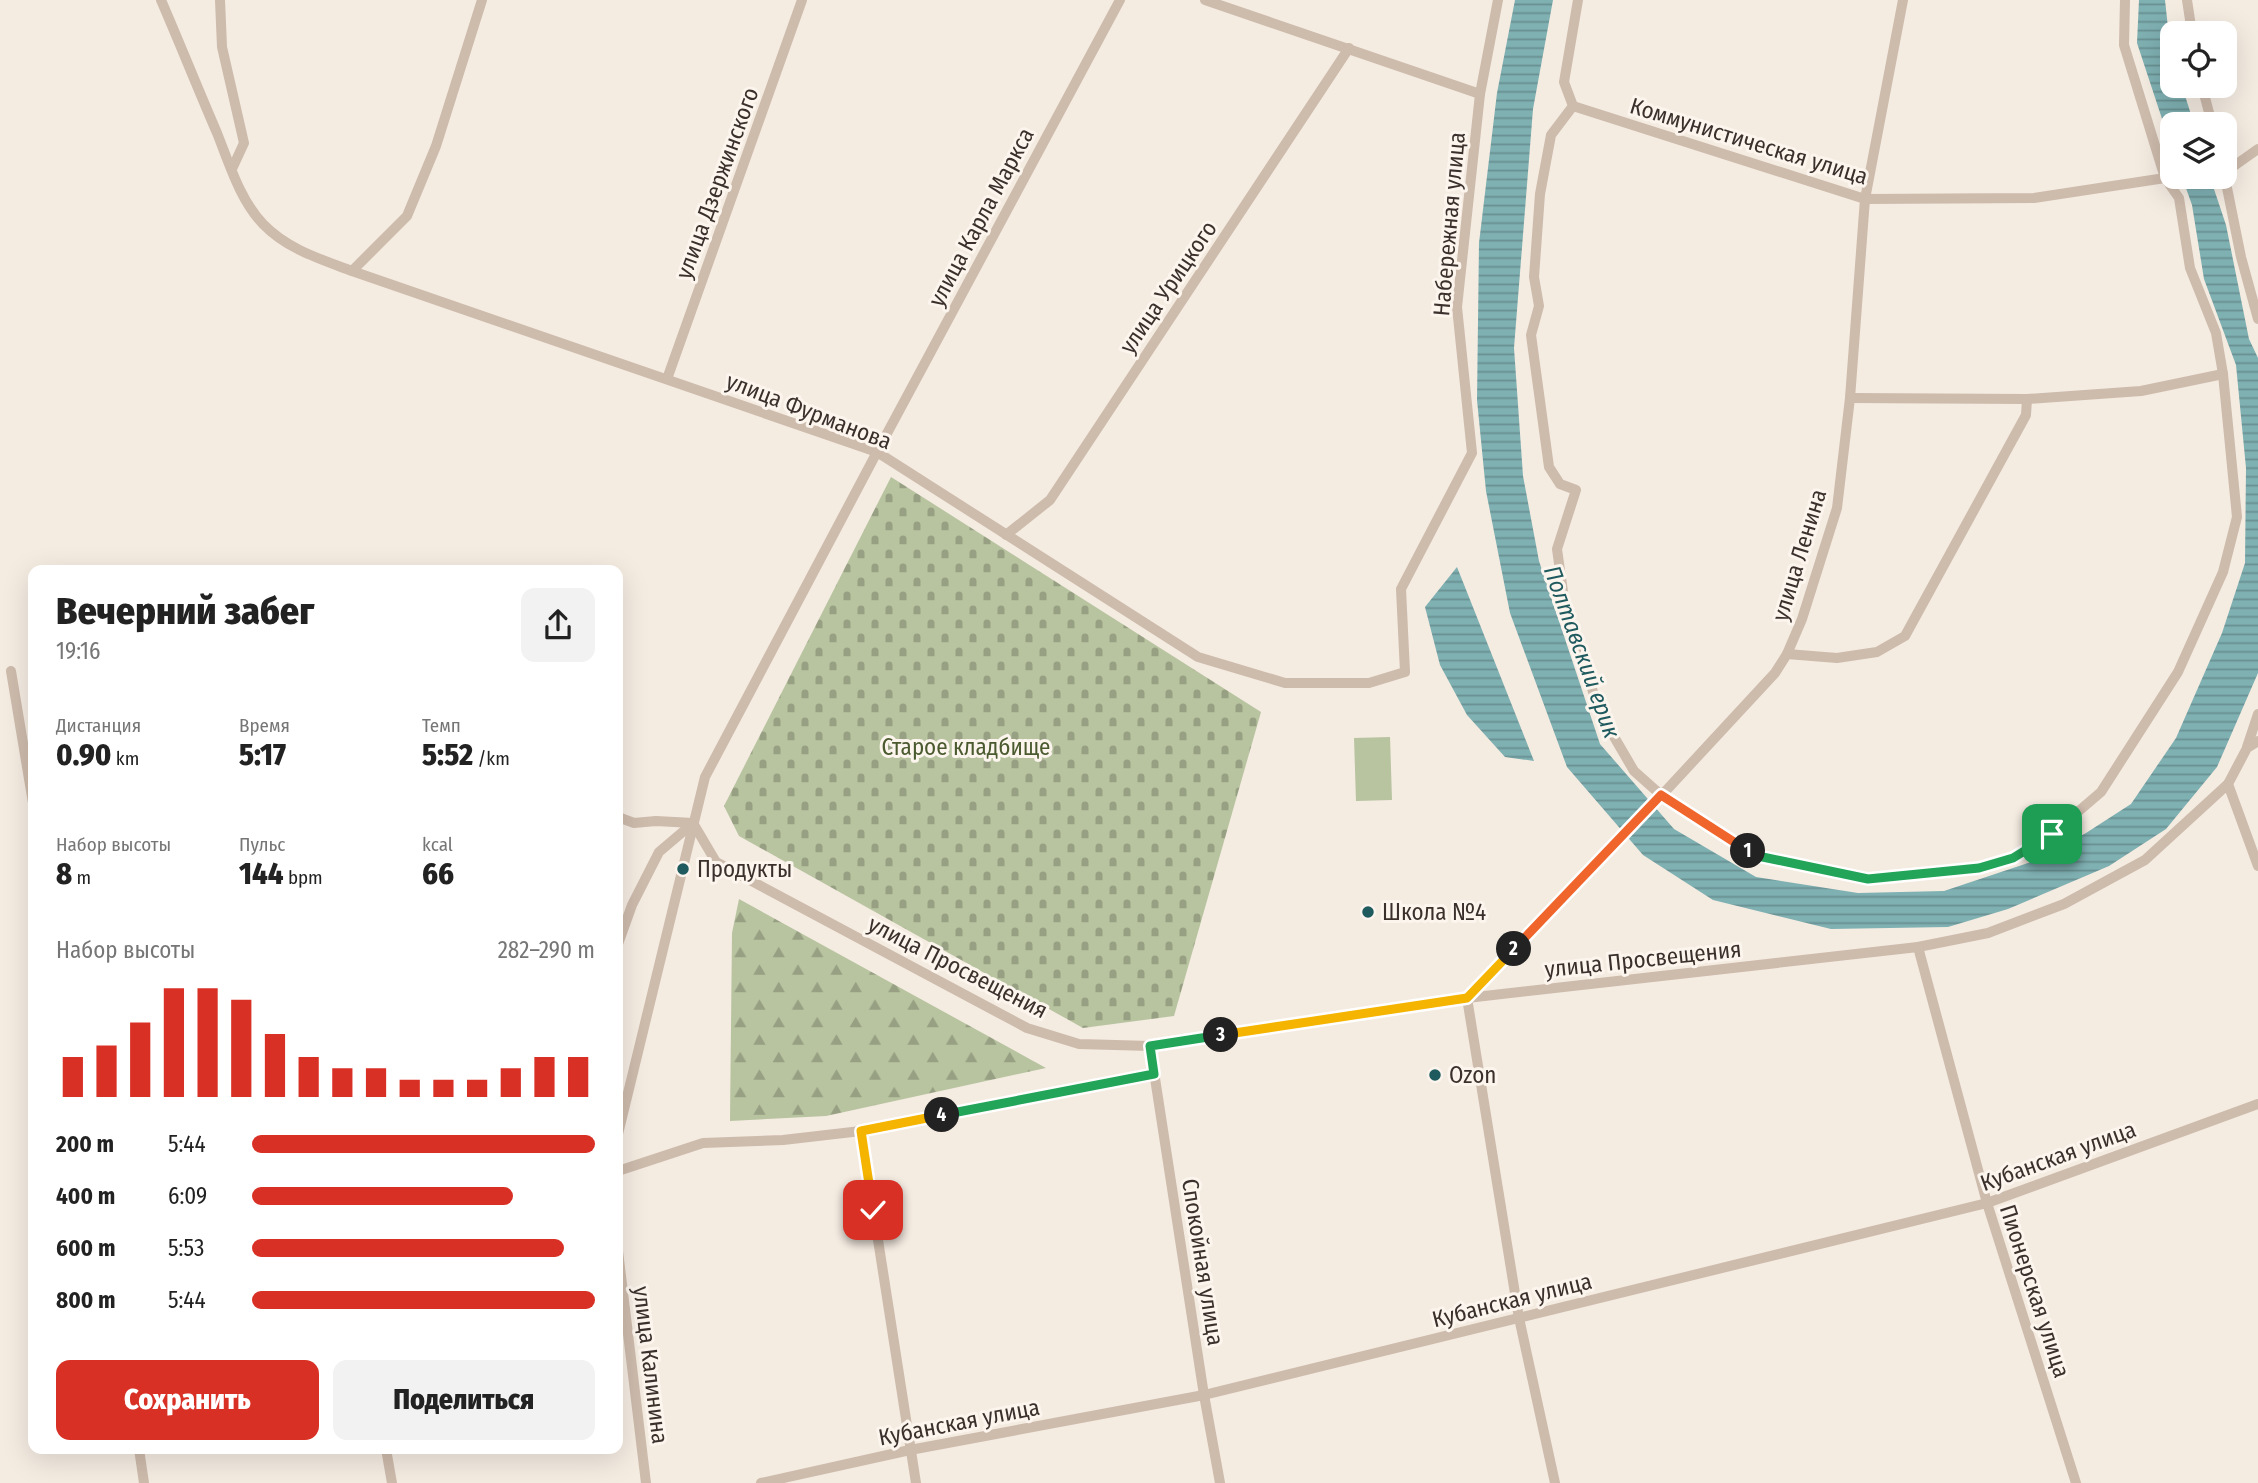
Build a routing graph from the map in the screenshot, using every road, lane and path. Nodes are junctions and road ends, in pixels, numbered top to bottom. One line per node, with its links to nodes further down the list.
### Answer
1 (161, 0): 19 (street, улица Фурманова)
2 (220, 0): 19 (street)
3 (482, 0): 24 (street)
4 (802, 0): 27 (street, улица Дзержинского)
5 (1120, 0): 30 (street, улица Карла Маркса)
6 (1205, 0): 13 (street)
7 (1498, 0): 14 (street, Набережная улица)
8 (1578, 0): 15 (street)
9 (1903, 0): 23 (street, улица Ленина)
10 (2125, 0): 17 (street)
11 (2187, 0): 12 (street)
12 (2190, 21)
13 (1349, 48): 14 (street); 31 (street, улица Урицкого)
14 (1480, 94): 34 (street, Набережная улица)
15 (1573, 106): 23 (street, Коммунистическая улица); 40 (street)
16 (2258, 149): 18 (street)
17 (2160, 161)
18 (2237, 164)
19 (232, 169): 24 (street, улица Фурманова)
20 (2160, 178): 23 (street, Коммунистическая улица)
21 (2173, 189): 26 (street)
22 (2227, 189): 25 (street)
23 (1865, 199): 28 (street, улица Ленина)
24 (352, 271): 27 (street, улица Фурманова)
25 (2258, 319)
26 (2223, 374): 29 (street); 40 (street)
27 (667, 379): 30 (street, улица Фурманова)
28 (1850, 398): 29 (street); 32 (street, улица Ленина)
29 (2027, 399): 32 (street)
30 (877, 452): 31 (street, улица Фурманова); 42 (street, улица Карла Маркса)
31 (1006, 536): 34 (street, улица Фурманова)
32 (1787, 654): 40 (street, улица Ленина)
33 (11, 671): 38 (street)
34 (1405, 672)
35 (2258, 714): 37 (street)
36 (2258, 741): 37 (street, улица Просвещения)
37 (2247, 748): 39 (street, улица Просвещения)
38 (28, 773)
39 (2228, 784): 43 (street); 45 (street, улица Просвещения)
40 (1661, 795): 46 (street, улица Ленина)
41 (623, 819): 42 (street)
42 (693, 823): 44 (street); 47 (street, улица Просвещения); 50 (street)
43 (2258, 866)
44 (623, 930)
45 (1918, 947): 46 (street, улица Просвещения); 53 (street, Пионерская улица)
46 (1467, 998): 47 (street, улица Просвещения); 55 (street)
47 (1150, 1046): 48 (street, Спокойная улица)
48 (1154, 1074): 51 (street); 56 (street, Спокойная улица)
49 (2258, 1104): 53 (street, Кубанская улица)
50 (623, 1113)
51 (861, 1131): 52 (street); 57 (street)
52 (623, 1169)
53 (1987, 1203): 55 (street, Кубанская улица); 67 (street, Пионерская улица)
54 (623, 1292): 62 (street, улица Калинина)
55 (1519, 1318): 56 (street, Кубанская улица); 66 (street)
56 (1204, 1395): 57 (street, Кубанская улица); 65 (street, Спокойная улица)
57 (910, 1450): 63 (street, Кубанская улица); 64 (street)
58 (140, 1454): 60 (street)
59 (387, 1454): 61 (street)
60 (144, 1483)
61 (392, 1483)
62 (646, 1483)
63 (761, 1483)
64 (916, 1483)
65 (1220, 1483)
66 (1555, 1483)
67 (2076, 1483)

